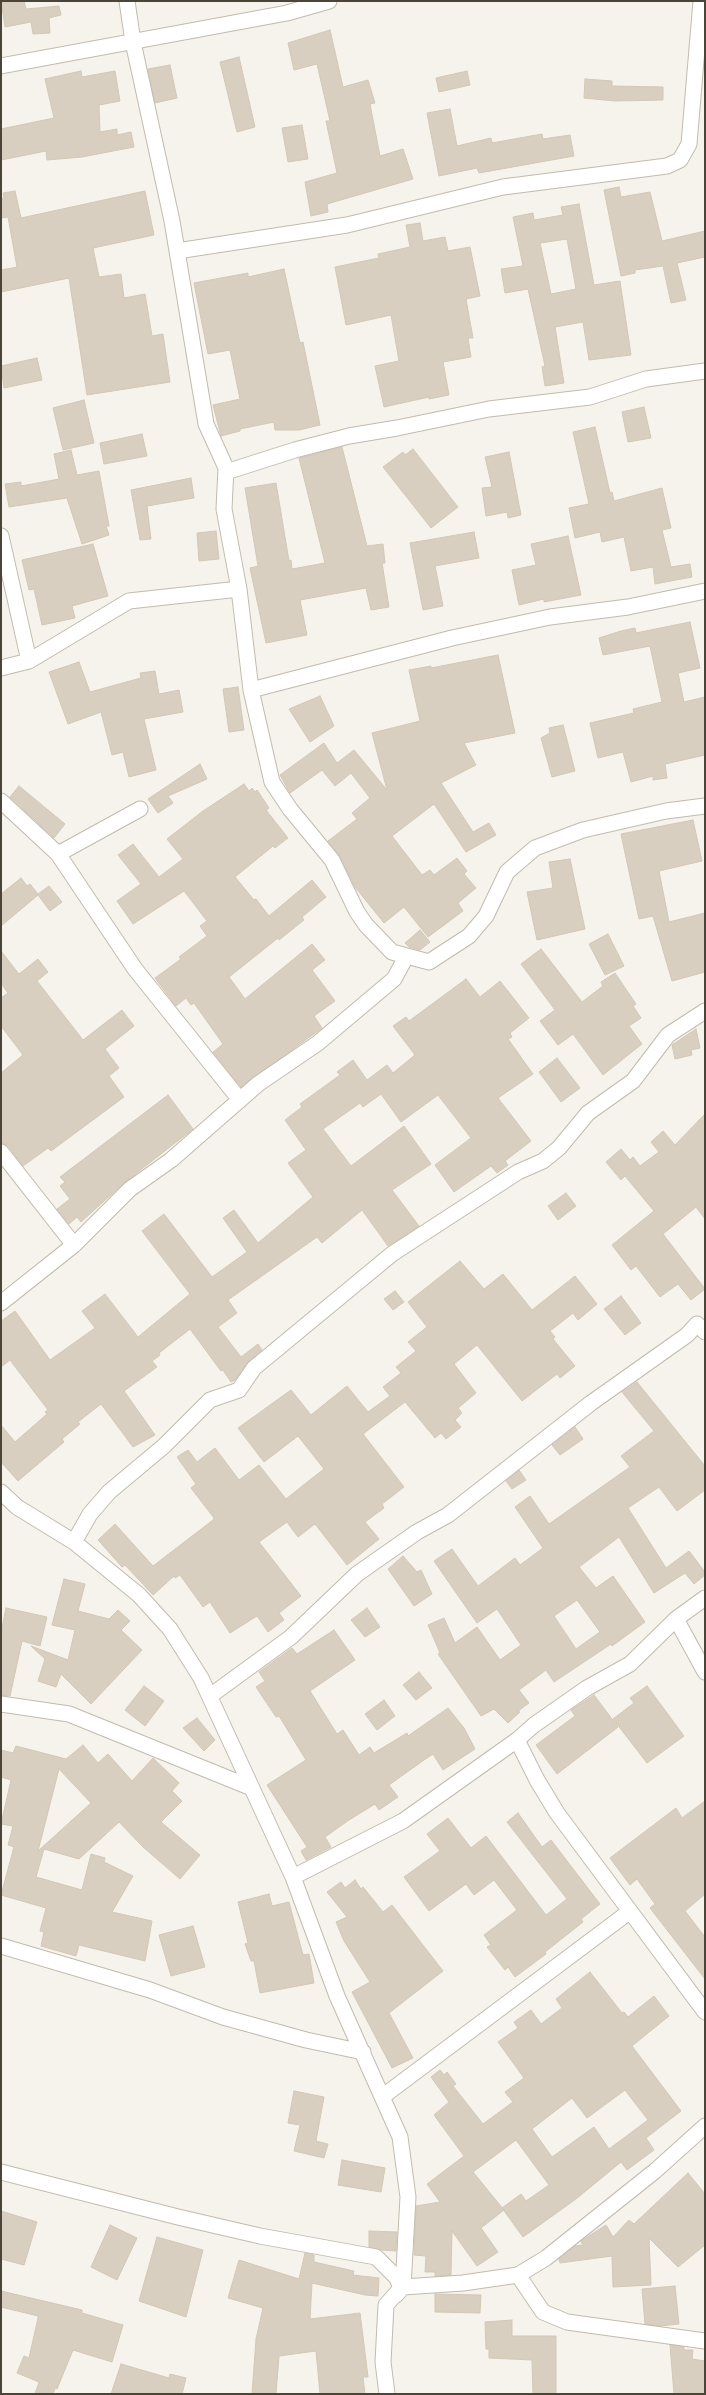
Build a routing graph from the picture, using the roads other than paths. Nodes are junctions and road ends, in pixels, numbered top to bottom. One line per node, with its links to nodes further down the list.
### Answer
1 (126, 1): 4 (street)
2 (329, 1): 4 (street)
3 (701, 1): 6 (street)
4 (133, 42): 5 (street); 6 (street)
5 (1, 66)
6 (177, 251): 8 (street)
7 (705, 371): 8 (street)
8 (226, 472): 10 (street)
9 (1, 536): 12 (street)
10 (239, 589): 12 (street); 14 (street)
11 (705, 591): 14 (street)
12 (29, 661): 13 (street)
13 (1, 668)
14 (251, 690): 19 (street)
15 (1, 802): 18 (street)
16 (705, 806): 19 (street)
17 (140, 809): 18 (street)
18 (58, 854): 21 (street)
19 (406, 957): 21 (street)
20 (705, 1010): 27 (street)
21 (240, 1100): 23 (street)
22 (1, 1152): 23 (street)
23 (74, 1245): 24 (street)
24 (1, 1303)
25 (702, 1324): 31 (street)
26 (1, 1492): 27 (street)
27 (74, 1542): 31 (street)
28 (705, 1598): 29 (street)
29 (676, 1619): 30 (street); 33 (street)
30 (705, 1672)
31 (210, 1696): 34 (street)
32 (1, 1704): 34 (street)
33 (517, 1740): 35 (street); 36 (street)
34 (252, 1788): 35 (street)
35 (293, 1877): 39 (street)
36 (629, 1912): 38 (street); 40 (street)
37 (1, 1946): 39 (street)
38 (705, 2012)
39 (363, 2052): 40 (street)
40 (382, 2097): 44 (street)
41 (705, 2126): 43 (street)
42 (1, 2172): 45 (street)
43 (518, 2275): 44 (street); 46 (street)
44 (404, 2287): 45 (street)
45 (386, 2305): 47 (street)
46 (705, 2341)
47 (387, 2394)

